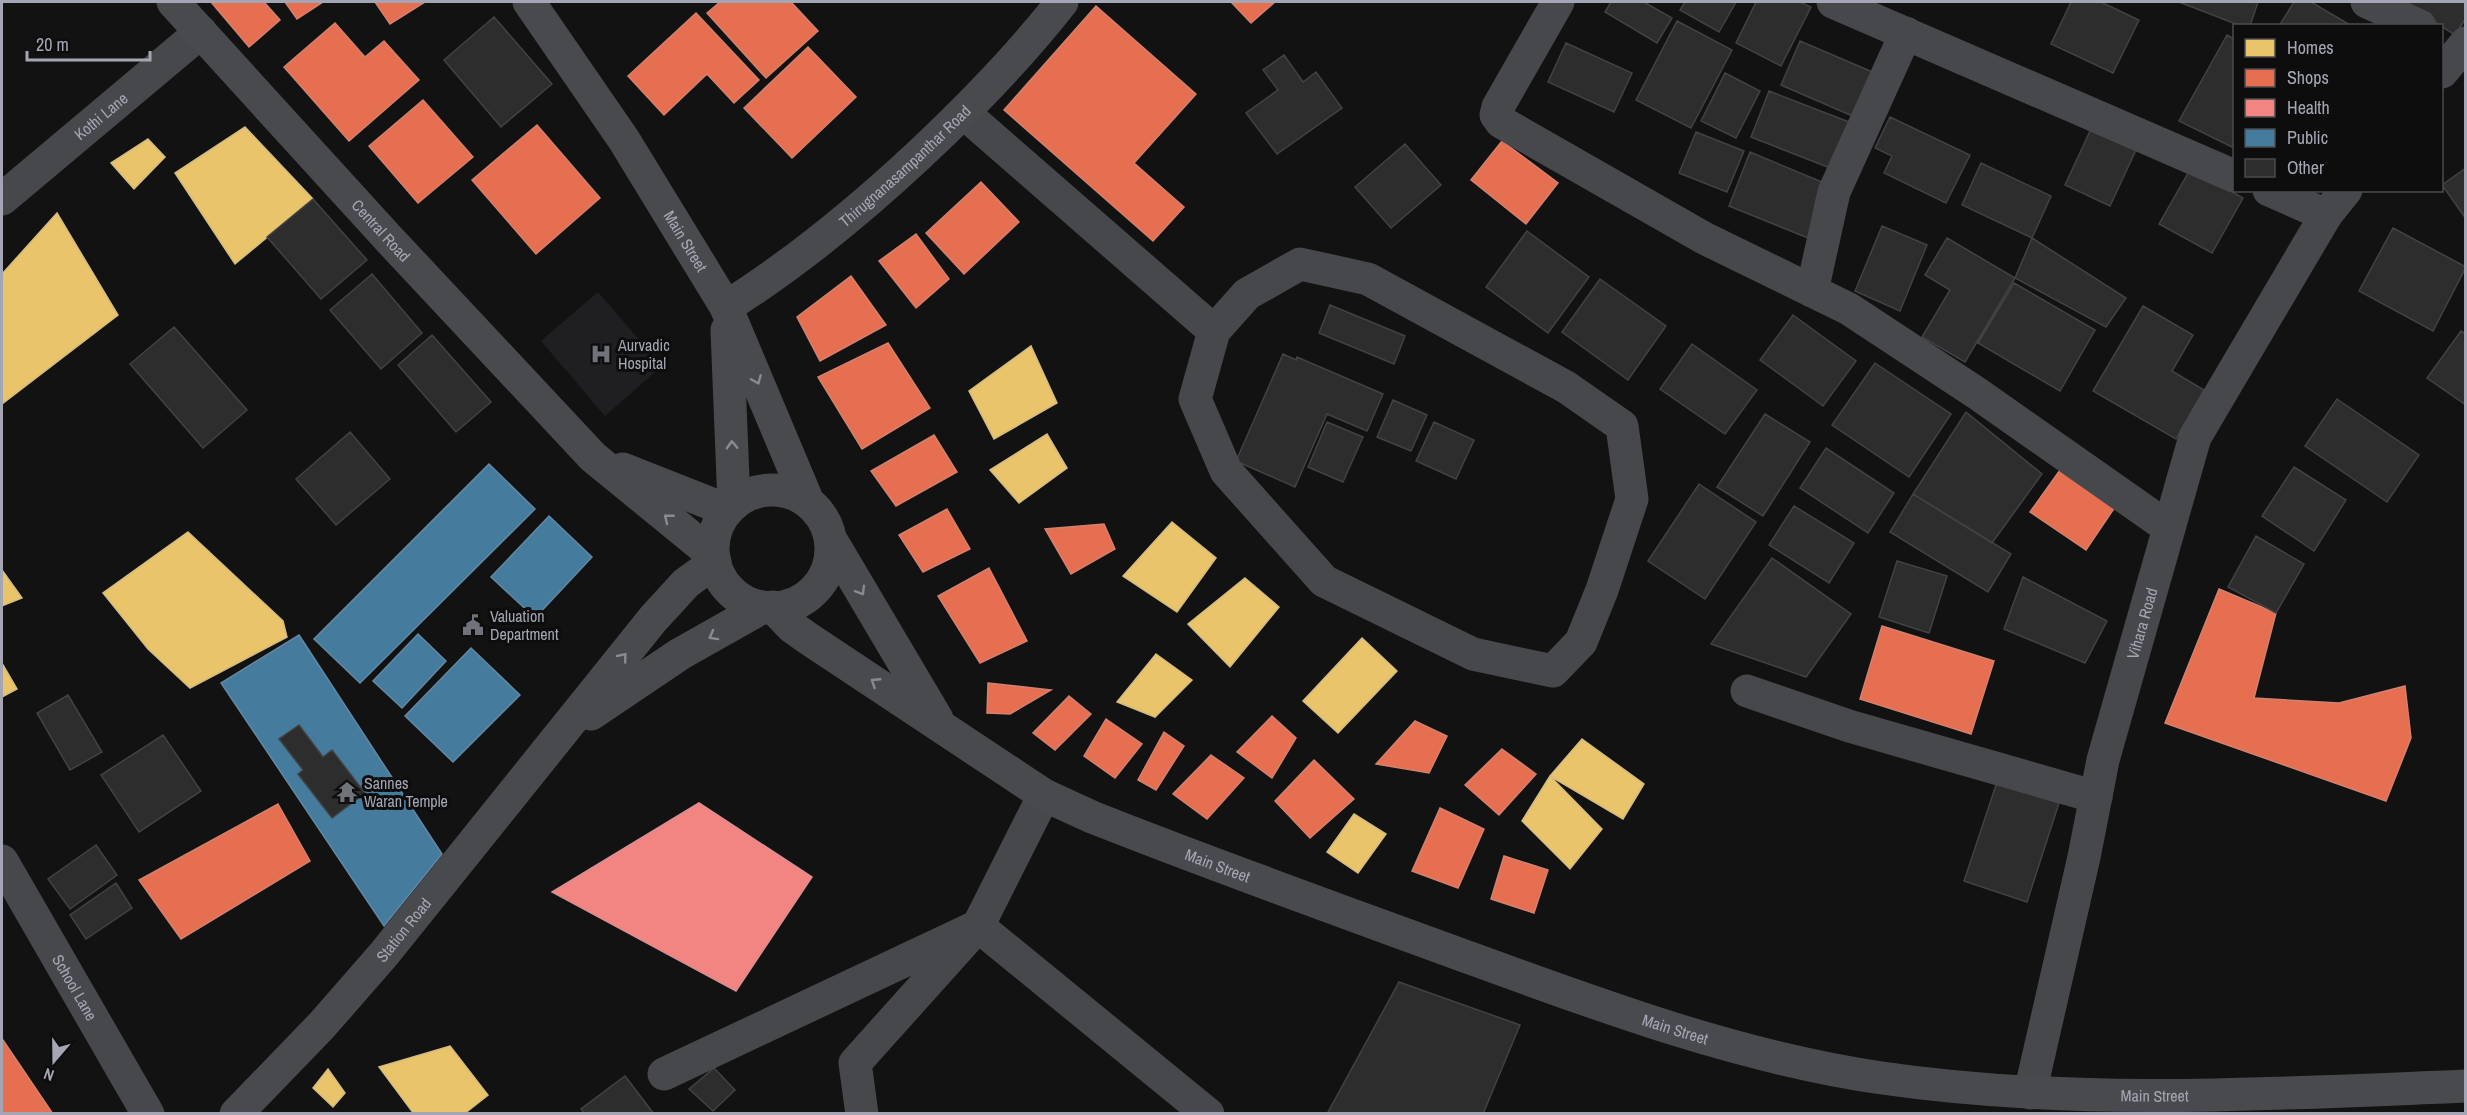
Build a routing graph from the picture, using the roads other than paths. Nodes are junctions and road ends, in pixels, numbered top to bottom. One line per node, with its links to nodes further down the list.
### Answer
1 (173, 2): 8 (main road, Central Road)
2 (529, 2): 19 (main road, Main Street)
3 (1062, 2): 12 (main road, Thirugnanasampanthar Road)
4 (1558, 2): 18 (street)
5 (1833, 2): 9 (street)
6 (2367, 2): 7 (street)
7 (2416, 24)
8 (201, 32): 16 (street, Kothi Lane); 21 (main road, Central Road)
9 (1906, 33): 13 (street); 18 (street)
10 (2457, 41): 11 (street)
11 (2443, 70)
12 (964, 113): 19 (main road, Thirugnanasampanthar Road); 20 (street)
13 (2233, 175)
14 (2274, 192): 17 (street)
15 (2344, 192): 17 (street, Vihara Road)
16 (2, 199)
17 (2326, 215): 24 (street, Vihara Road)
18 (1812, 291): 24 (street)
19 (726, 307): 22 (main road, Main Street, one-way to 22); 23 (main road, one-way to 19)
20 (1214, 331): 20 (street)
21 (593, 457): 23 (main road); 26 (main road, Central Road, one-way to 21)
22 (808, 502): 23 (main road); 25 (main road)
23 (731, 507): 26 (main road)
24 (2169, 528): 32 (street, Vihara Road)
25 (831, 540): 27 (main road); 29 (main road, Main Street, one-way to 29)
26 (714, 558): 27 (main road); 30 (main road, Station Road, one-way to 26)
27 (768, 607): 29 (main road, Main Street, one-way to 27); 30 (main road, Station Road, one-way to 30)
28 (1747, 691): 32 (street)
29 (941, 726): 31 (main road, Main Street)
30 (560, 735): 39 (main road, Station Road)
31 (1044, 795): 34 (street); 37 (main road, Main Street)
32 (2096, 797): 37 (street, Vihara Road)
33 (2, 861): 38 (street, School Lane)
34 (978, 926): 35 (street); 40 (street); 41 (street)
35 (664, 1074)
36 (2466, 1086): 37 (main road, Main Street)
37 (2030, 1093)
38 (148, 1113)
39 (236, 1113)
40 (862, 1113)
41 (1208, 1113)

